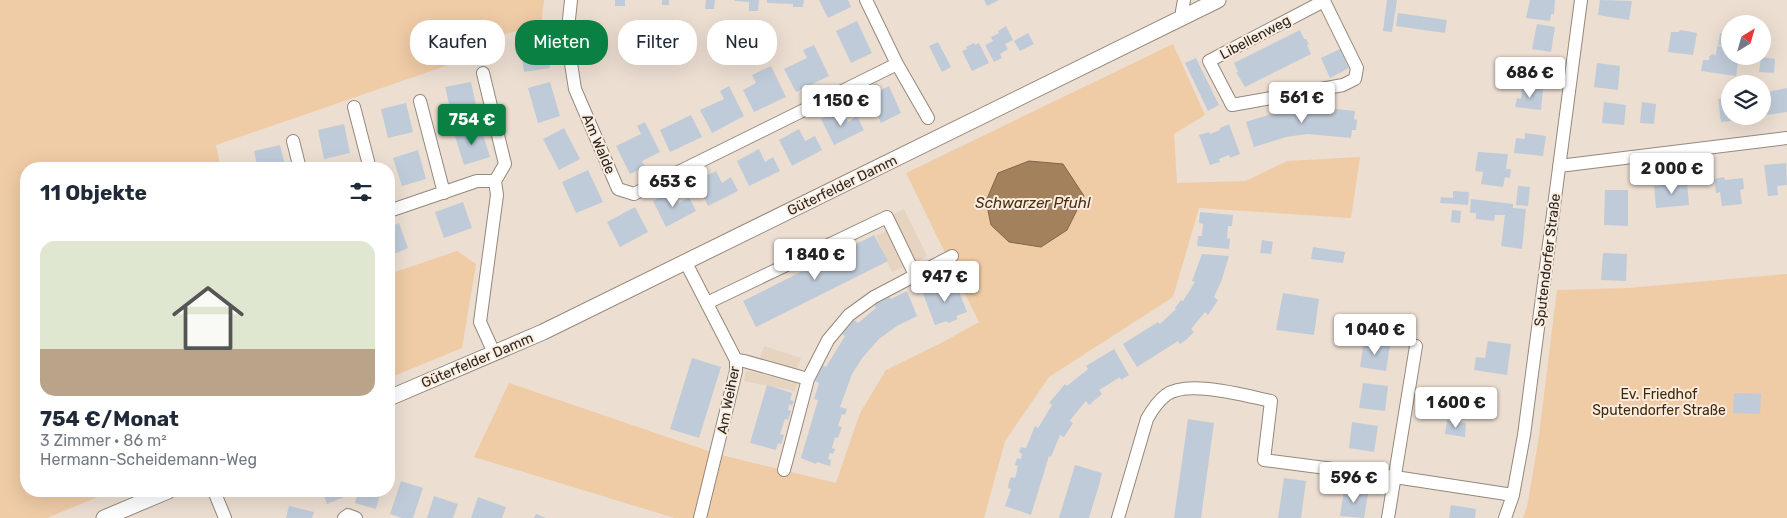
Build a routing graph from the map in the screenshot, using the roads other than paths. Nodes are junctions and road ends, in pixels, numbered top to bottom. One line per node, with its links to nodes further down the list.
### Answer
1 (571, 0): 8 (street, Am Walde)
2 (866, 0): 8 (street)
3 (1184, 0): 7 (street)
4 (1218, 0): 7 (street, Güterfelder Damm)
5 (1581, 0): 17 (street, Sputendorfer Straße)
6 (1323, 1): 6 (street, Libellenweg)
7 (1184, 16): 22 (street, Güterfelder Damm)
8 (897, 64): 12 (street)
9 (483, 73): 18 (street)
10 (420, 101): 19 (street)
11 (354, 107): 16 (street)
12 (928, 118)
13 (1787, 138): 17 (street)
14 (293, 141): 15 (street)
15 (298, 162)
16 (368, 162)
17 (1559, 166): 32 (street, Sputendorfer Straße)
18 (495, 181): 19 (street); 26 (street)
19 (444, 192): 20 (street)
20 (395, 209)
21 (952, 256): 23 (street)
22 (685, 261): 24 (street, Am Weiher); 26 (street, Güterfelder Damm)
23 (915, 275): 24 (street); 28 (street)
24 (706, 303): 27 (street, Am Weiher)
25 (1416, 346): 31 (street)
26 (494, 353): 29 (street, Güterfelder Damm)
27 (736, 360): 28 (street); 39 (street, Am Weiher)
28 (808, 379): 30 (street)
29 (395, 395)
30 (784, 470)
31 (1395, 477): 32 (street); 40 (street); 41 (street)
32 (1513, 495): 42 (street, Sputendorfer Straße)
33 (154, 497): 35 (street)
34 (216, 497): 36 (street)
35 (104, 518)
36 (225, 518)
37 (344, 518): 38 (street)
38 (356, 518)
39 (700, 518)
40 (1118, 518)
41 (1388, 518)
42 (1505, 518)

